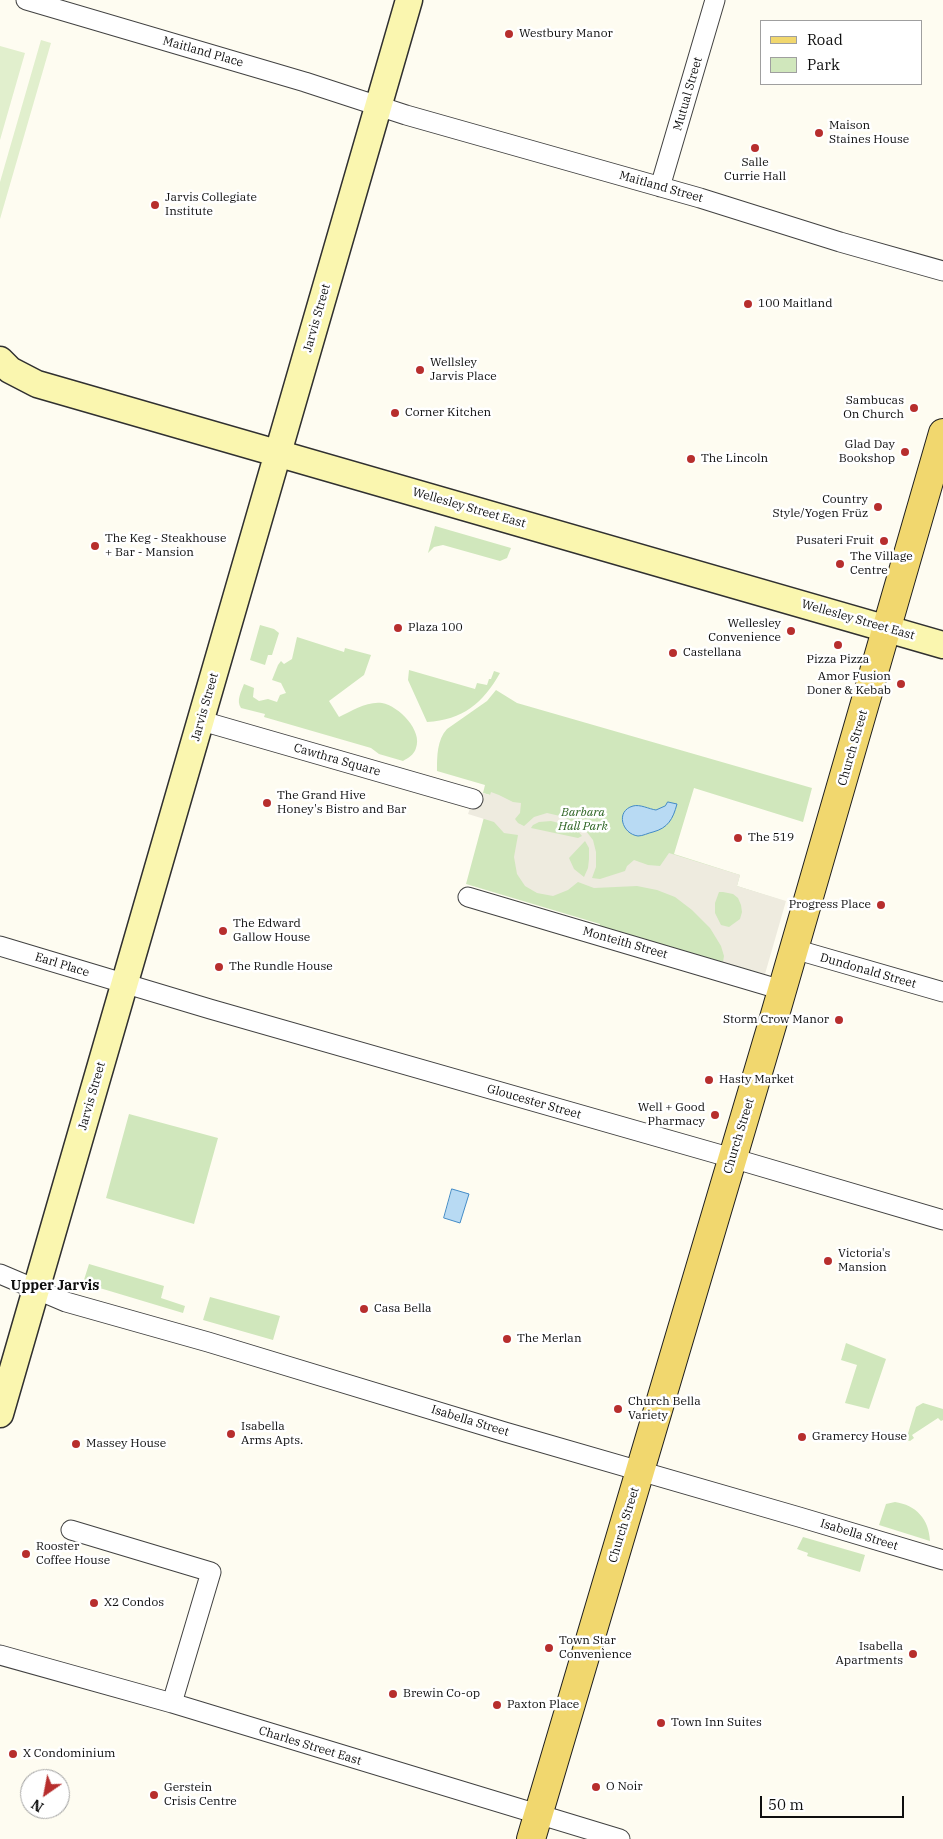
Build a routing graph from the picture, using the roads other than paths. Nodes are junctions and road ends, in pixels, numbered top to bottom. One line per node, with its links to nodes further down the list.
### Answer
1 (26, 0): 4 (street, Maitland Place)
2 (409, 0): 4 (main road, Jarvis Street)
3 (715, 0): 5 (street, Mutual Street)
4 (379, 104): 5 (street, Maitland Street); 9 (main road, Jarvis Street)
5 (660, 187): 6 (street, Maitland Street)
6 (943, 271)
7 (0, 360): 9 (main road, Wellesley Street East)
8 (943, 433): 10 (main road, Church Street)
9 (278, 454): 10 (main road, Wellesley Street East); 12 (main road, Jarvis Street)
10 (887, 629): 11 (main road, Wellesley Street East); 16 (main road, Church Street)
11 (943, 645)
12 (202, 721): 13 (street, Cawthra Square); 17 (main road, Jarvis Street)
13 (473, 799)
14 (468, 897): 18 (street, Monteith Street)
15 (0, 946): 17 (street, Earl Place)
16 (794, 949): 18 (main road, Church Street); 19 (street, Dundonald Street)
17 (125, 983): 20 (street, Gloucester Street); 23 (main road, Jarvis Street)
18 (782, 990): 20 (main road, Church Street)
19 (943, 992)
20 (732, 1158): 21 (street, Gloucester Street); 26 (main road, Church Street)
21 (943, 1220)
22 (0, 1274): 23 (street, Isabella Street)
23 (37, 1290): 24 (main road, Jarvis Street); 26 (street, Isabella Street)
24 (4, 1396): 25 (main road, Jarvis Street)
25 (0, 1414)
26 (640, 1471): 28 (street, Isabella Street); 31 (main road, Church Street)
27 (71, 1530): 30 (street)
28 (943, 1560)
29 (0, 1655): 30 (street, Charles Street East)
30 (172, 1703): 31 (street, Charles Street East)
31 (535, 1826): 32 (street, Charles Street East)
32 (620, 1839)

